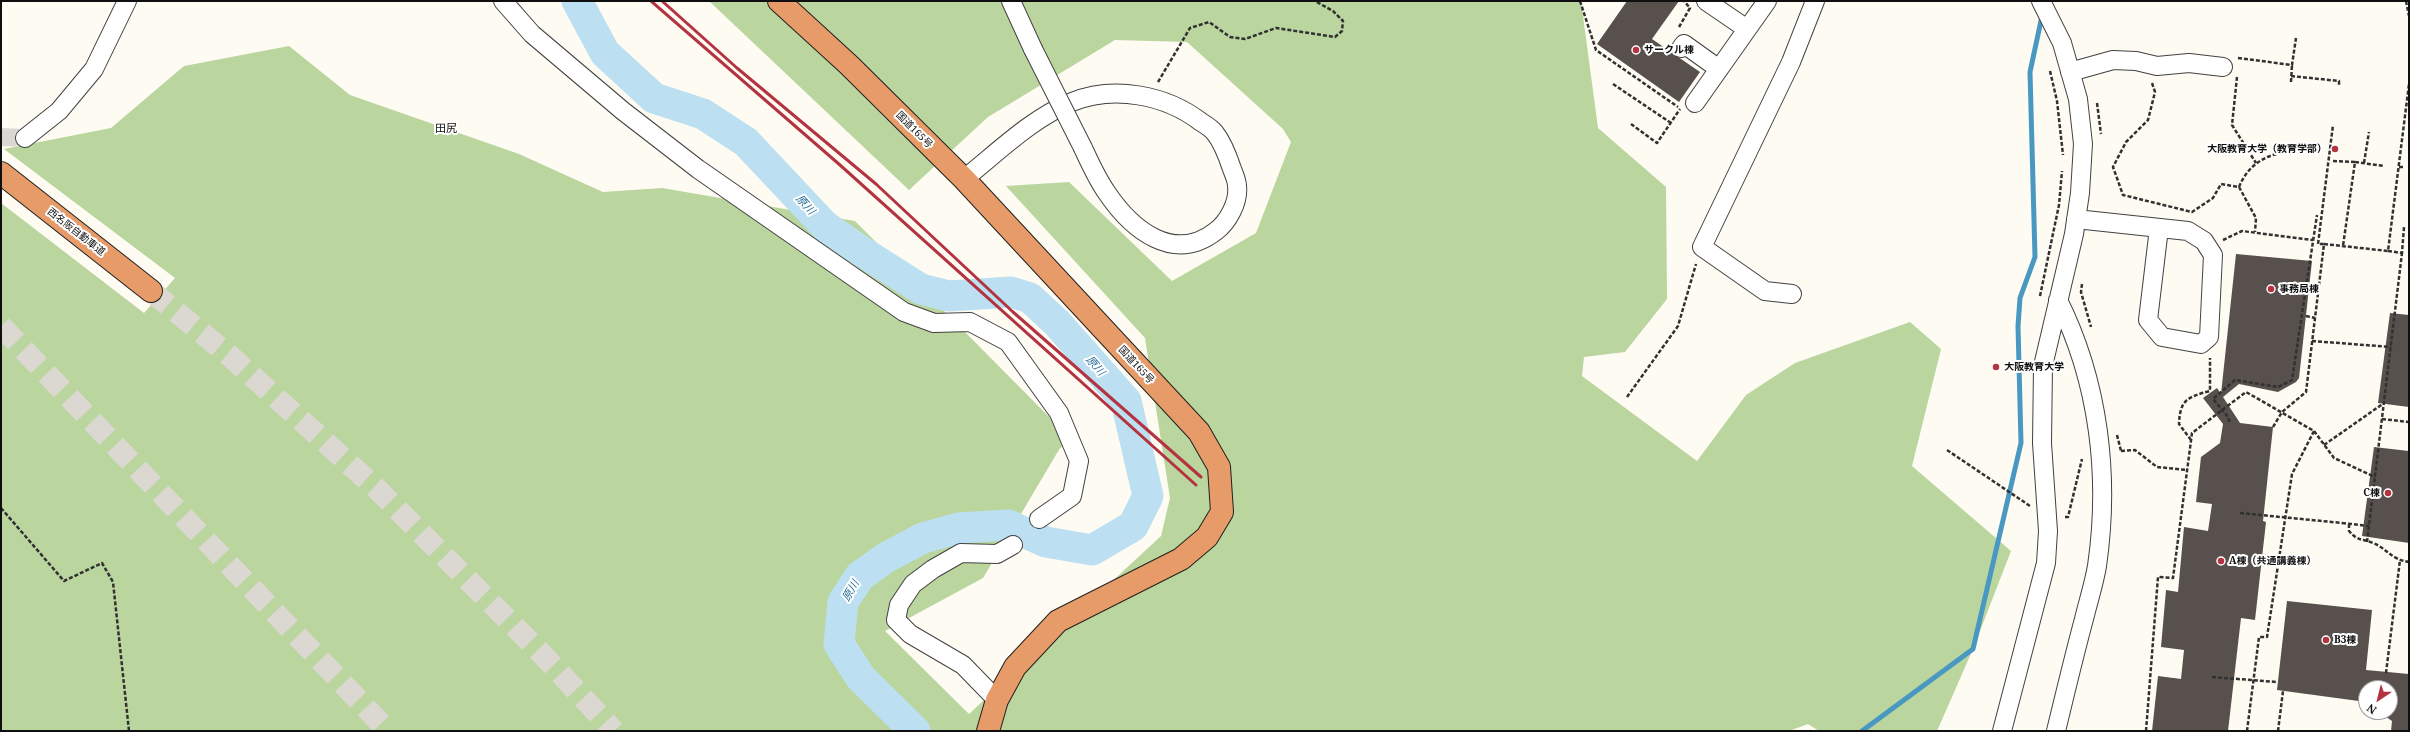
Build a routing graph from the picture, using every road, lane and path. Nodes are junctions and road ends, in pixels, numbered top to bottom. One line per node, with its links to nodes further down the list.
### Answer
1 (127, 1): 34 (street)
2 (504, 1): 90 (street)
3 (779, 1): 45 (highway, 国道165号)
4 (1011, 1): 28 (street, bridge)
5 (1315, 1): 28 (path)
6 (1580, 1): 29 (path)
7 (1684, 1): 16 (path)
8 (1706, 1): 14 (street)
9 (1767, 1): 14 (street)
10 (1815, 1): 56 (street)
11 (2041, 1): 22 (street)
12 (2406, 1): 13 (path)
13 (2409, 16)
14 (1747, 29): 21 (street)
15 (2296, 38): 19 (path)
16 (1683, 46): 21 (street)
17 (2229, 62): 18 (street); 19 (path)
18 (2146, 63): 22 (street); 46 (path)
19 (2292, 65): 23 (path)
20 (2049, 66): 36 (path)
21 (1720, 69): 29 (street)
22 (2070, 72): 48 (street)
23 (2291, 76): 24 (path); 27 (path)
24 (2290, 82)
25 (1613, 84): 30 (path)
26 (2409, 84): 42 (path)
27 (2339, 86)
28 (1148, 98): 45 (street)
29 (1687, 106): 30 (path)
30 (1671, 123): 31 (path)
31 (1631, 124)
32 (2333, 125): 54 (path)
33 (2369, 132): 39 (path)
34 (25, 138)
35 (2297, 152): 46 (path)
36 (2064, 157)
37 (2333, 161): 38 (path)
38 (2355, 162): 39 (path); 55 (path)
39 (2364, 163): 41 (path)
40 (2063, 164): 63 (path)
41 (2384, 166)
42 (2399, 167): 43 (path); 57 (path)
43 (2403, 167)
44 (1, 173): 60 (highway, 西名阪自動車道)
45 (964, 179): 101 (highway, 国道165号)
46 (2239, 187): 51 (path)
47 (2317, 215): 52 (path)
48 (2076, 219): 50 (street); 62 (street)
49 (2404, 227): 58 (path)
50 (2160, 228): 50 (street)
51 (2255, 232): 52 (path); 53 (path)
52 (2313, 240): 72 (path)
53 (2217, 243)
54 (2324, 244): 55 (path); 65 (path)
55 (2343, 246): 57 (path)
56 (1702, 247): 61 (street); 70 (path)
57 (2388, 251): 58 (path)
58 (2402, 252): 68 (path)
59 (2083, 277): 66 (path)
60 (151, 291)
61 (1792, 294)
62 (2058, 300): 104 (street); 105 (street)
63 (2039, 302)
64 (2306, 316): 65 (path)
65 (2315, 318): 67 (path)
66 (2093, 335)
67 (2312, 340): 68 (path); 73 (path)
68 (2391, 347): 71 (path)
69 (2210, 366): 80 (path)
70 (1627, 397)
71 (2384, 403): 74 (path); 81 (path)
72 (2222, 410): 73 (path); 75 (path); 80 (path)
73 (2282, 412): 77 (path); 79 (path)
74 (2382, 418): 76 (path); 85 (path)
75 (2229, 422)
76 (2409, 422)
77 (2273, 427)
78 (2116, 429): 84 (path)
79 (2314, 430): 81 (path); 107 (path)
80 (2191, 441): 84 (path)
81 (2324, 445): 85 (path)
82 (1947, 450): 86 (path)
83 (2083, 454): 89 (path)
84 (2187, 470): 106 (path)
85 (2375, 478): 92 (path)
86 (2028, 505)
87 (1, 508): 102 (path)
88 (2240, 512): 91 (path, bridge)
89 (2059, 517)
90 (1039, 519)
91 (2349, 524): 92 (path); 93 (path)
92 (2369, 526): 93 (path)
93 (2367, 542): 95 (path)
94 (1013, 545): 101 (street)
95 (2400, 560): 96 (path); 97 (path)
96 (2409, 562)
97 (2386, 673)
98 (2212, 677): 99 (path, bridge)
99 (2277, 682)
100 (2283, 691): 108 (path)
101 (997, 700): 103 (highway, 国道165号)
102 (129, 731)
103 (988, 731)
104 (2002, 731)
105 (2056, 731)
106 (2146, 731)
107 (2247, 731)
108 (2278, 731)

